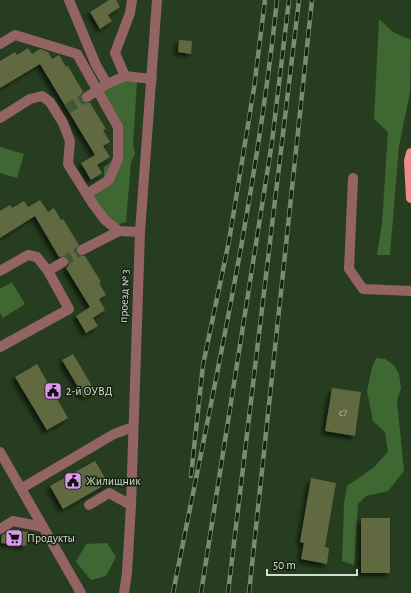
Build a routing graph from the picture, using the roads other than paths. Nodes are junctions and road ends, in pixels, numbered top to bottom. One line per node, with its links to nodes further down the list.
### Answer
1 (69, 0): 7 (street)
2 (132, 0): 5 (street)
3 (157, 0): 6 (street, проезд № 3)
4 (0, 44): 8 (street)
5 (125, 76): 6 (street); 7 (street)
6 (152, 79): 18 (street, проезд № 3)
7 (108, 84): 8 (street)
8 (97, 90): 9 (street); 15 (street)
9 (87, 97)
10 (67, 109): 11 (street)
11 (58, 115): 12 (street); 15 (street)
12 (0, 118)
13 (411, 153): 16 (main road)
14 (353, 178): 23 (street)
15 (87, 194): 17 (street)
16 (411, 198)
17 (119, 231): 18 (street); 19 (street)
18 (140, 232): 25 (street, проезд № 3)
19 (82, 250)
20 (63, 262): 22 (street)
21 (0, 271): 22 (street)
22 (48, 271): 24 (street)
23 (411, 291)
24 (0, 347)
25 (133, 427): 28 (street); 30 (street, проезд № 3)
26 (0, 452): 27 (street)
27 (3, 465): 28 (street)
28 (22, 488): 31 (street)
29 (89, 505): 30 (street)
30 (131, 505): 34 (street, проезд № 3)
31 (44, 526): 32 (street); 33 (street)
32 (0, 529)
33 (81, 593)
34 (124, 593)

